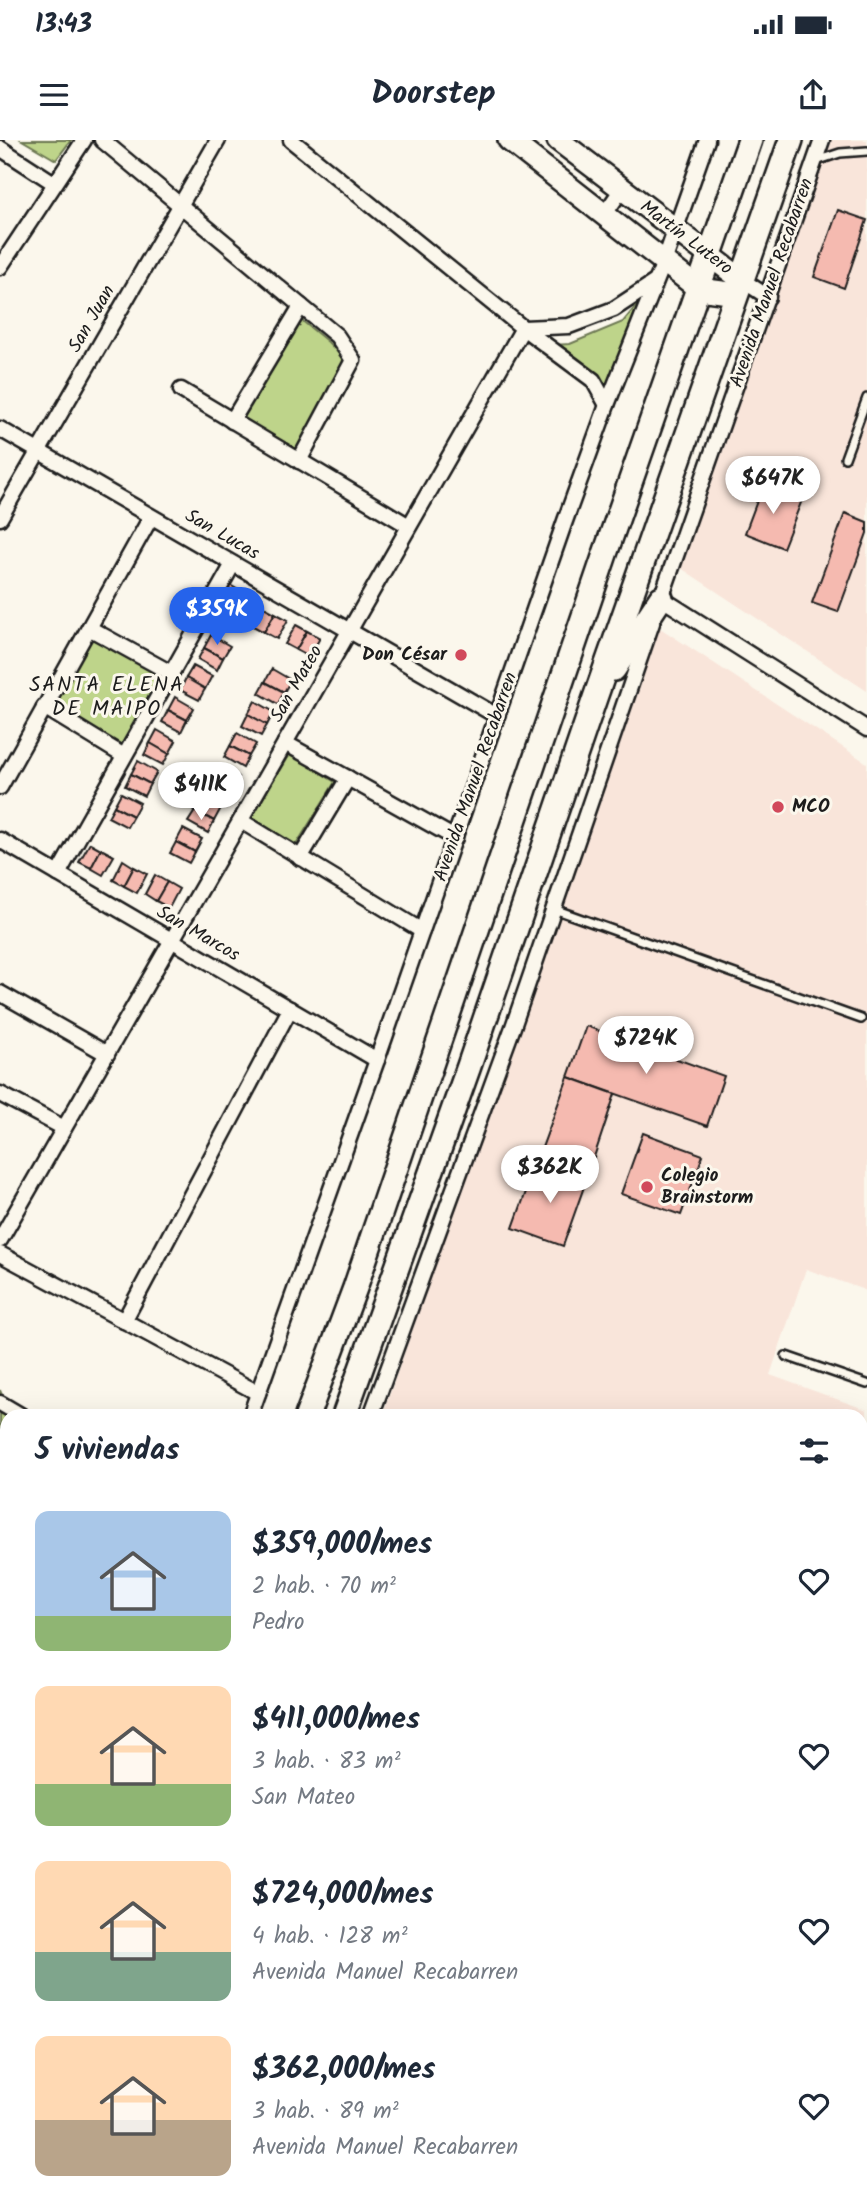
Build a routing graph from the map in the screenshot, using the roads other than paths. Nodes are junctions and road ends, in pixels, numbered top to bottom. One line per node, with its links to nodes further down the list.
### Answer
1 (84, 140): 14 (street)
2 (102, 140): 16 (street)
3 (218, 140): 16 (street, San Juan)
4 (291, 140): 27 (street)
5 (509, 140): 17 (main road, Martín Lutero)
6 (558, 140): 15 (main road, Martín Lutero)
7 (707, 140): 18 (street, Avenida Manuel Recabarren)
8 (750, 140): 19 (main road)
9 (791, 140): 23 (main road, Avenida Manuel Recabarren)
10 (822, 140): 13 (street, Avenida Manuel Recabarren)
11 (0, 148): 14 (street)
12 (867, 151): 13 (lane)
13 (815, 161): 25 (street, Avenida Manuel Recabarren)
14 (54, 183): 21 (street)
15 (622, 189): 17 (street, Martín Lutero); 18 (main road, Martín Lutero)
16 (180, 205): 26 (street); 33 (street, San Juan)
17 (604, 215): 20 (main road, Martín Lutero)
18 (675, 230): 19 (main road, Martín Lutero); 20 (street, Avenida Manuel Recabarren)
19 (710, 256): 23 (main road, Martín Lutero); 24 (main road)
20 (664, 262): 22 (street, Avenida Manuel Recabarren); 24 (main road, Martín Lutero)
21 (0, 267)
22 (655, 282): 27 (street); 30 (street, Avenida Manuel Recabarren)
23 (740, 287): 24 (main road, Martín Lutero); 25 (street, Martín Lutero); 44 (main road, Avenida Manuel Recabarren)
24 (699, 289): 74 (main road)
25 (768, 297): 40 (street, Avenida Manuel Recabarren)
26 (301, 306): 31 (street); 35 (street)
27 (523, 328): 30 (street); 38 (street, San Mateo)
28 (181, 390): 31 (street)
29 (867, 398): 34 (lane)
30 (607, 405): 46 (street, Avenida Manuel Recabarren)
31 (232, 421): 35 (street)
32 (0, 429): 33 (street, San Lucas)
33 (38, 451): 36 (street, San Lucas); 37 (street, San Juan)
34 (845, 458)
35 (299, 461): 38 (street)
36 (151, 517): 39 (street, San Lucas); 41 (street)
37 (0, 518)
38 (409, 526): 42 (street, San Mateo)
39 (233, 564): 42 (street, San Lucas); 43 (street)
40 (661, 598): 44 (main road); 47 (street); 57 (street, Avenida Manuel Recabarren)
41 (89, 628): 43 (street); 45 (street)
42 (349, 631): 46 (street, San Lucas); 48 (street, San Mateo)
43 (171, 673): 49 (street)
44 (594, 698): 75 (main road, Avenida Manuel Recabarren)
45 (44, 707): 49 (street); 51 (street)
46 (498, 716): 53 (street, Avenida Manuel Recabarren)
47 (867, 729)
48 (285, 743): 50 (street); 52 (street, San Mateo)
49 (124, 756): 56 (street)
50 (348, 778): 53 (street); 55 (street)
51 (0, 787)
52 (241, 821): 55 (street); 59 (street, San Mateo)
53 (455, 838): 58 (street, Avenida Manuel Recabarren)
54 (0, 840): 56 (street, San Marcos)
55 (300, 858): 58 (street)
56 (58, 874): 59 (street, San Marcos)
57 (554, 909): 62 (lane); 76 (street, Avenida Manuel Recabarren)
58 (422, 931): 64 (street, Avenida Manuel Recabarren)
59 (172, 940): 61 (street, San Marcos); 63 (street, San Mateo)
60 (0, 993): 63 (street)
61 (290, 1009): 64 (street, San Marcos); 69 (street)
62 (861, 1019)
63 (107, 1054): 66 (street, San Mateo)
64 (377, 1060): 72 (street, Avenida Manuel Recabarren)
65 (0, 1094): 66 (street)
66 (64, 1128): 67 (street, San Mateo)
67 (0, 1240)
68 (0, 1254): 69 (street)
69 (124, 1321): 72 (street)
70 (786, 1356): 71 (lane)
71 (867, 1384)
72 (258, 1393): 73 (street, Avenida Manuel Recabarren)
73 (252, 1409)
74 (310, 1409)
75 (346, 1409)
76 (374, 1409)

